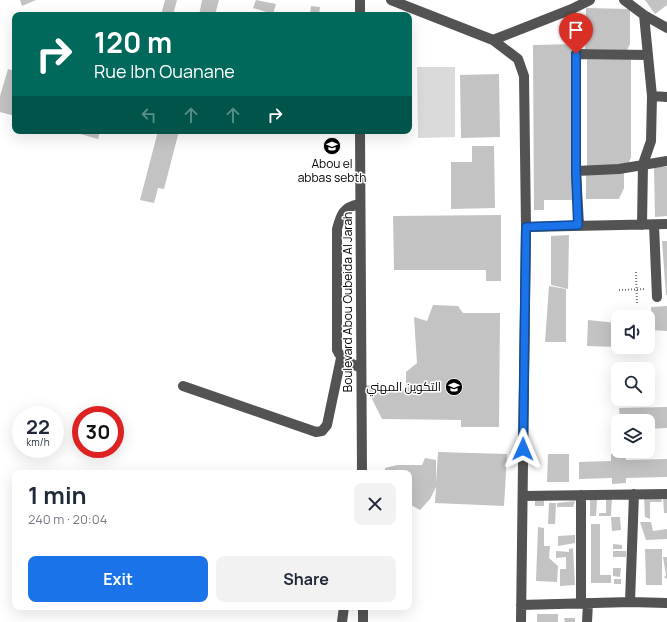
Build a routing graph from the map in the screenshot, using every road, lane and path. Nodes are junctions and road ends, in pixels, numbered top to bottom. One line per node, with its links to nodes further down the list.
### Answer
1 (360, 0): 5 (street)
2 (391, 0): 8 (street)
3 (590, 0): 8 (street)
4 (624, 0): 6 (street)
5 (360, 12)
6 (644, 15): 7 (street); 9 (street)
7 (667, 28)
8 (493, 40): 21 (street)
9 (648, 56): 10 (street); 15 (street)
10 (652, 96): 11 (street); 14 (street)
11 (667, 97)
12 (360, 134): 16 (street, Boulevard Abou Oubeida Al Jarah)
13 (667, 161): 14 (street)
14 (643, 164): 15 (street); 19 (street)
15 (576, 171): 18 (street)
16 (360, 204): 27 (street); 28 (street, Boulevard Abou Oubeida Al Jarah)
17 (667, 224): 20 (street)
18 (578, 225): 19 (street); 21 (street)
19 (642, 225): 20 (street)
20 (654, 225): 25 (street)
21 (526, 227): 34 (street)
22 (636, 272): 24 (path)
23 (619, 290): 24 (path)
24 (636, 290): 25 (path); 26 (path)
25 (656, 293)
26 (637, 304)
27 (341, 358): 28 (street); 29 (street)
28 (361, 368): 30 (street, Boulevard Abou Oubeida Al Jarah)
29 (183, 386)
30 (362, 470)
31 (634, 494): 32 (street); 33 (street); 35 (street)
32 (667, 494)
33 (581, 495): 34 (street); 36 (street)
34 (523, 496): 38 (street)
35 (630, 602): 36 (street); 37 (street)
36 (584, 603): 38 (street); 44 (street)
37 (667, 603)
38 (521, 605): 43 (street)
39 (344, 610): 41 (street)
40 (363, 610): 42 (street)
41 (342, 622)
42 (363, 622)
43 (521, 622)
44 (587, 622)

